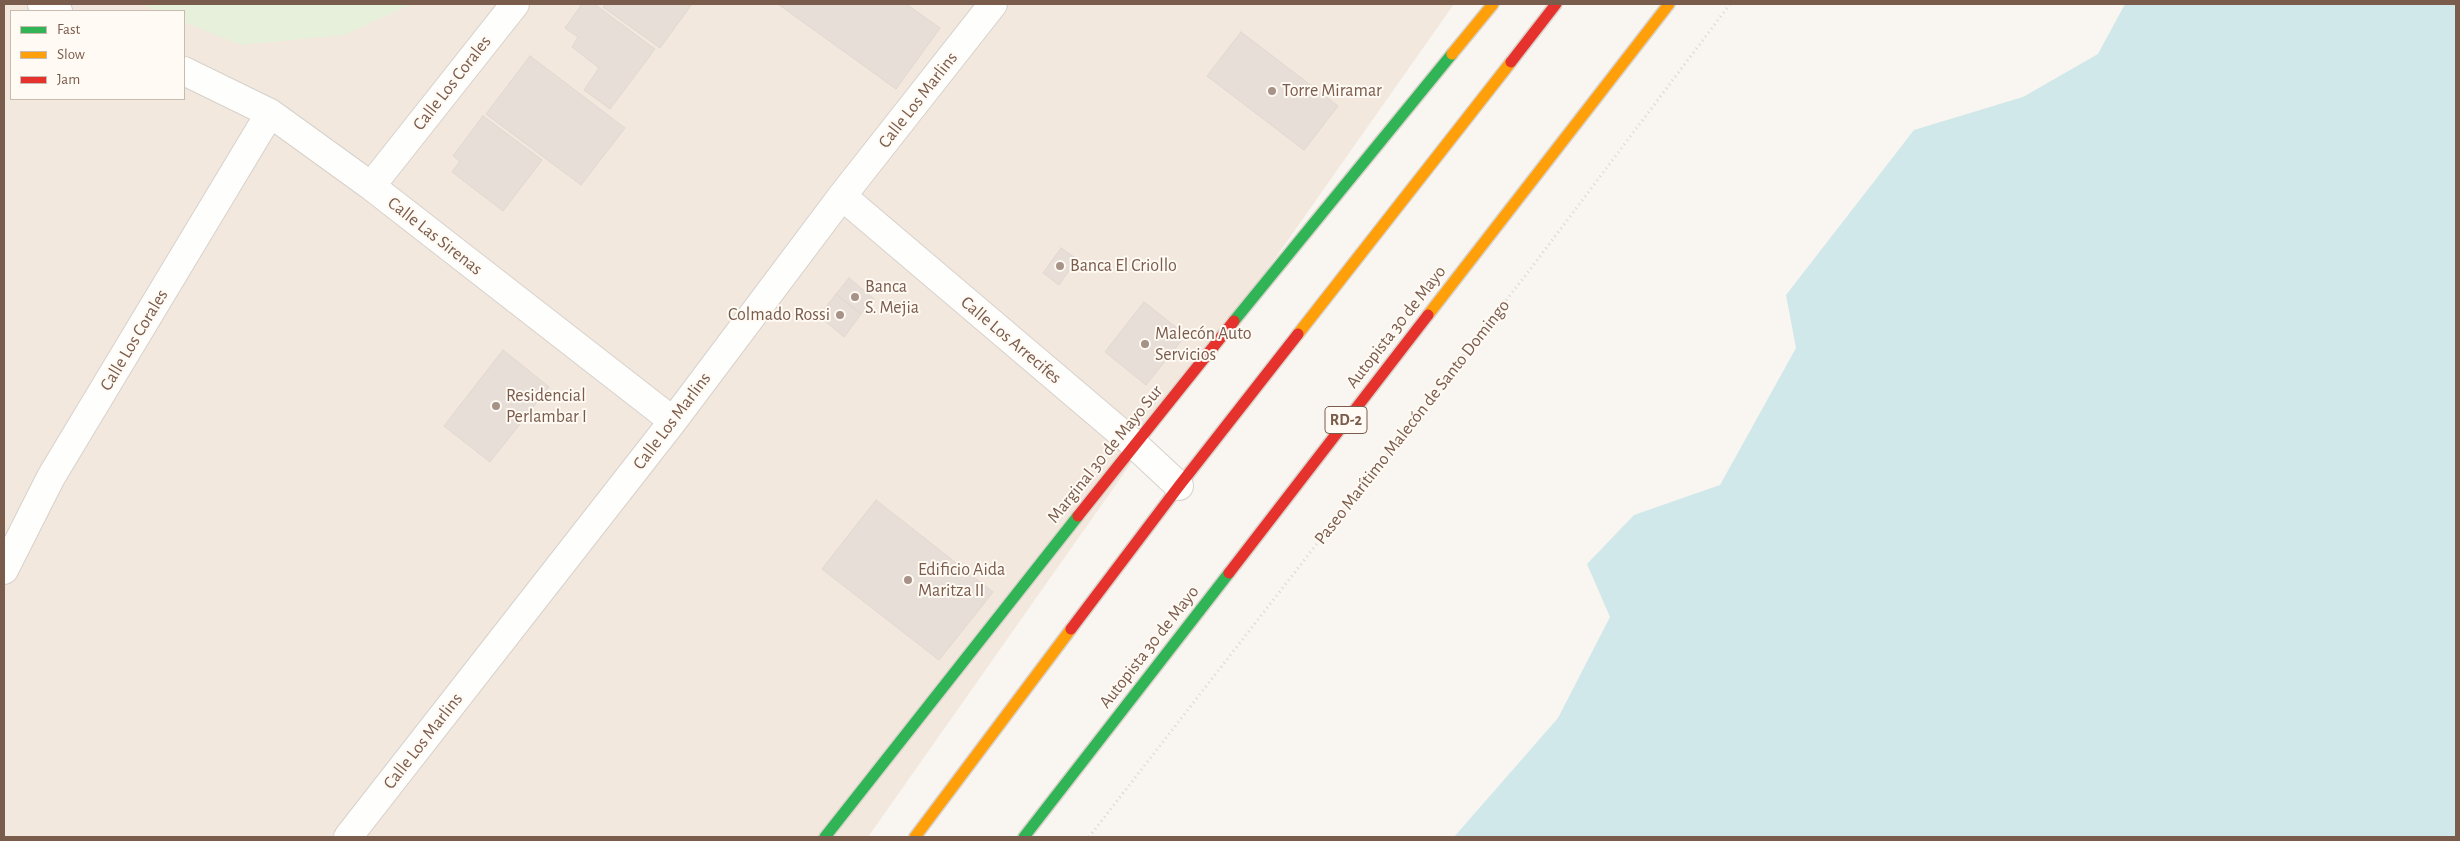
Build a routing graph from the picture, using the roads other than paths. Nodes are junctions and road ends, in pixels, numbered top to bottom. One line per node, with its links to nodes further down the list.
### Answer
1 (42, 4): 7 (street)
2 (515, 4): 10 (street, Calle Los Corales)
3 (994, 4): 11 (street, Calle Los Marlins)
4 (1493, 4): 13 (main road, Marginal 30 de Mayo Sur)
5 (1556, 4): 14 (main road)
6 (1668, 4): 19 (main road, Autopista 30 de Mayo / RD-2)
7 (56, 10)
8 (185, 71): 9 (street, Calle Las Sirenas)
9 (270, 113): 10 (street, Calle Las Sirenas); 15 (street, Calle Los Corales)
10 (371, 186): 12 (street, Calle Las Sirenas)
11 (842, 196): 12 (street, Calle Los Marlins); 13 (street, Calle Los Arrecifes)
12 (673, 421): 16 (street, Calle Los Marlins)
13 (1134, 444): 14 (street, Calle Los Arrecifes); 17 (main road, Marginal 30 de Mayo Sur)
14 (1178, 486): 18 (main road)
15 (4, 570)
16 (348, 837)
17 (825, 837)
18 (915, 837)
19 (1024, 837)

